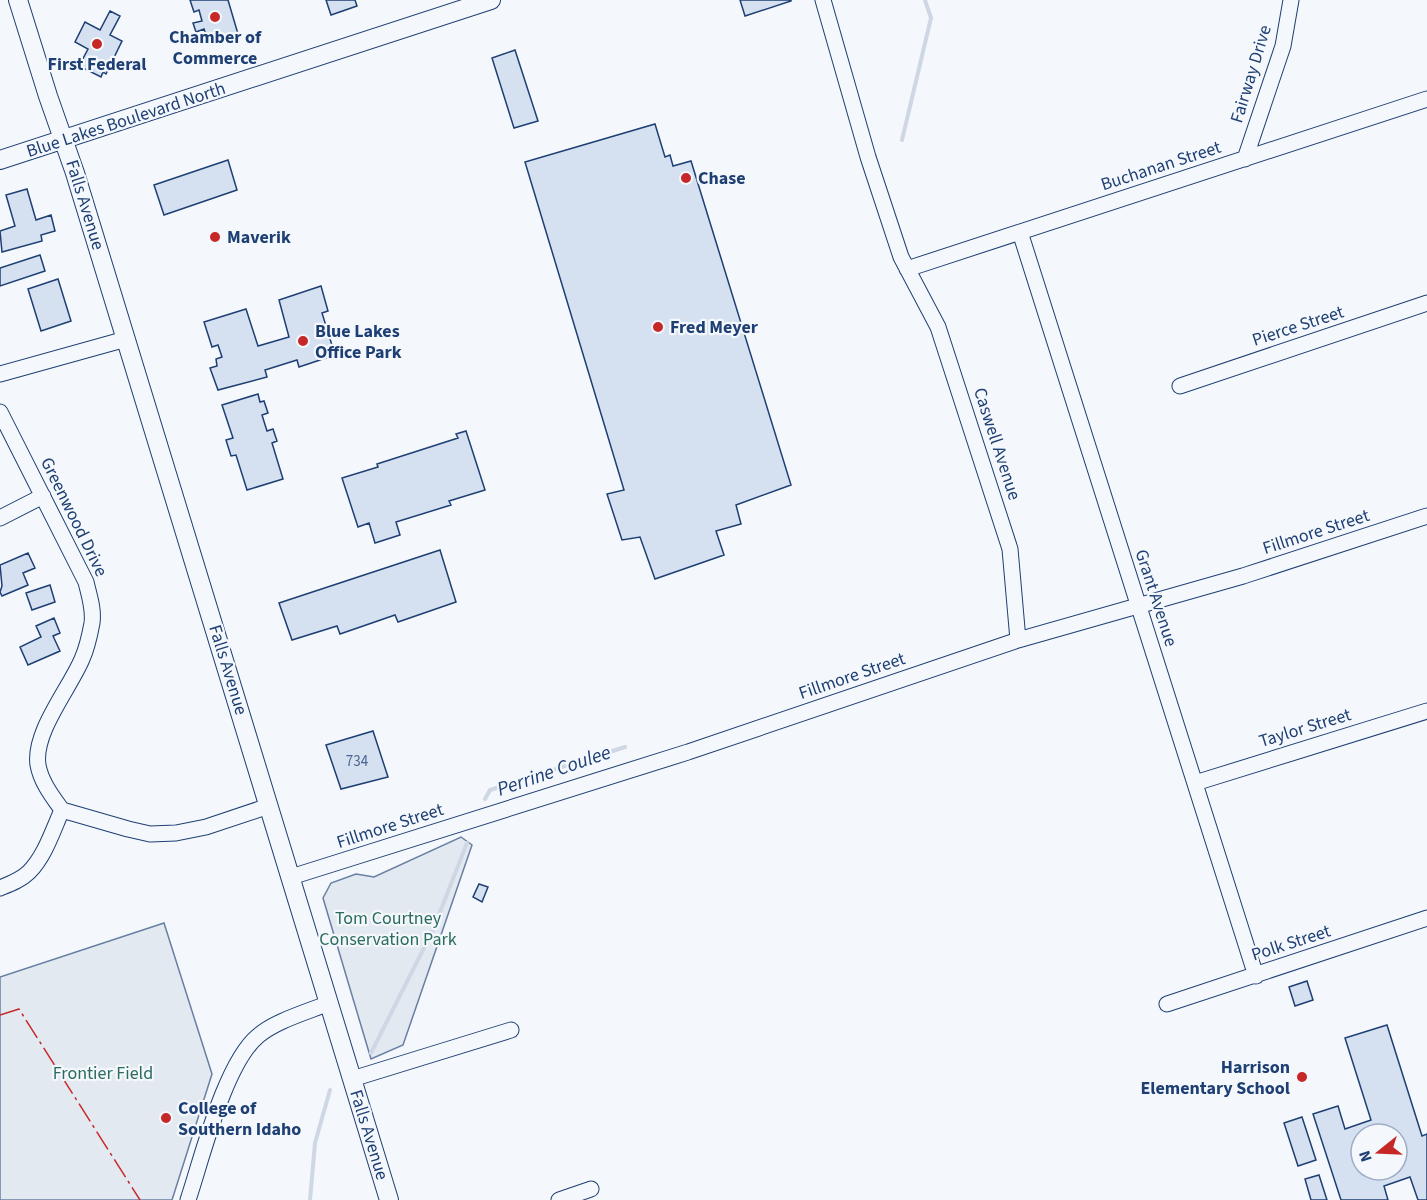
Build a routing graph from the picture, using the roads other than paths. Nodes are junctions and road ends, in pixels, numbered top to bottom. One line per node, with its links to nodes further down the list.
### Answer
1 (18, 0): 6 (main road, Falls Avenue)
2 (491, 0): 6 (main road, Blue Lakes Boulevard North)
3 (823, 0): 10 (street, Caswell Avenue)
4 (1292, 0): 7 (street, Fairway Drive)
5 (1427, 99): 7 (street, Buchanan Street)
6 (64, 140): 8 (main road, Blue Lakes Boulevard North); 12 (main road, Falls Avenue)
7 (1245, 159): 9 (street, Buchanan Street)
8 (0, 160)
9 (1020, 232): 10 (street, Buchanan Street); 19 (street, Grant Avenue)
10 (907, 269): 20 (street, Caswell Avenue)
11 (1427, 303): 14 (street, Pierce Street)
12 (126, 339): 13 (street); 23 (main road, Falls Avenue)
13 (0, 374)
14 (1180, 386)
15 (0, 412): 16 (street, Greenwood Drive)
16 (43, 496): 18 (street); 24 (street, Greenwood Drive)
17 (1427, 516): 19 (street, Fillmore Street)
18 (0, 518)
19 (1137, 605): 20 (street, Fillmore Street); 22 (street, Grant Avenue)
20 (1018, 640): 25 (street, Fillmore Street)
21 (1427, 711): 22 (street, Taylor Street)
22 (1195, 783): 28 (street, Grant Avenue)
23 (269, 806): 24 (street); 25 (main road, Falls Avenue)
24 (62, 810): 26 (street)
25 (291, 877): 29 (main road, Falls Avenue)
26 (0, 888)
27 (1427, 918): 28 (street, Polk Street)
28 (1256, 976): 30 (street, Polk Street)
29 (329, 1003): 32 (main road, Falls Avenue); 34 (street)
30 (1167, 1004)
31 (510, 1030): 32 (street)
32 (352, 1079): 35 (main road, Falls Avenue)
33 (591, 1189): 36 (street)
34 (188, 1200)
35 (389, 1200)
36 (559, 1200)

